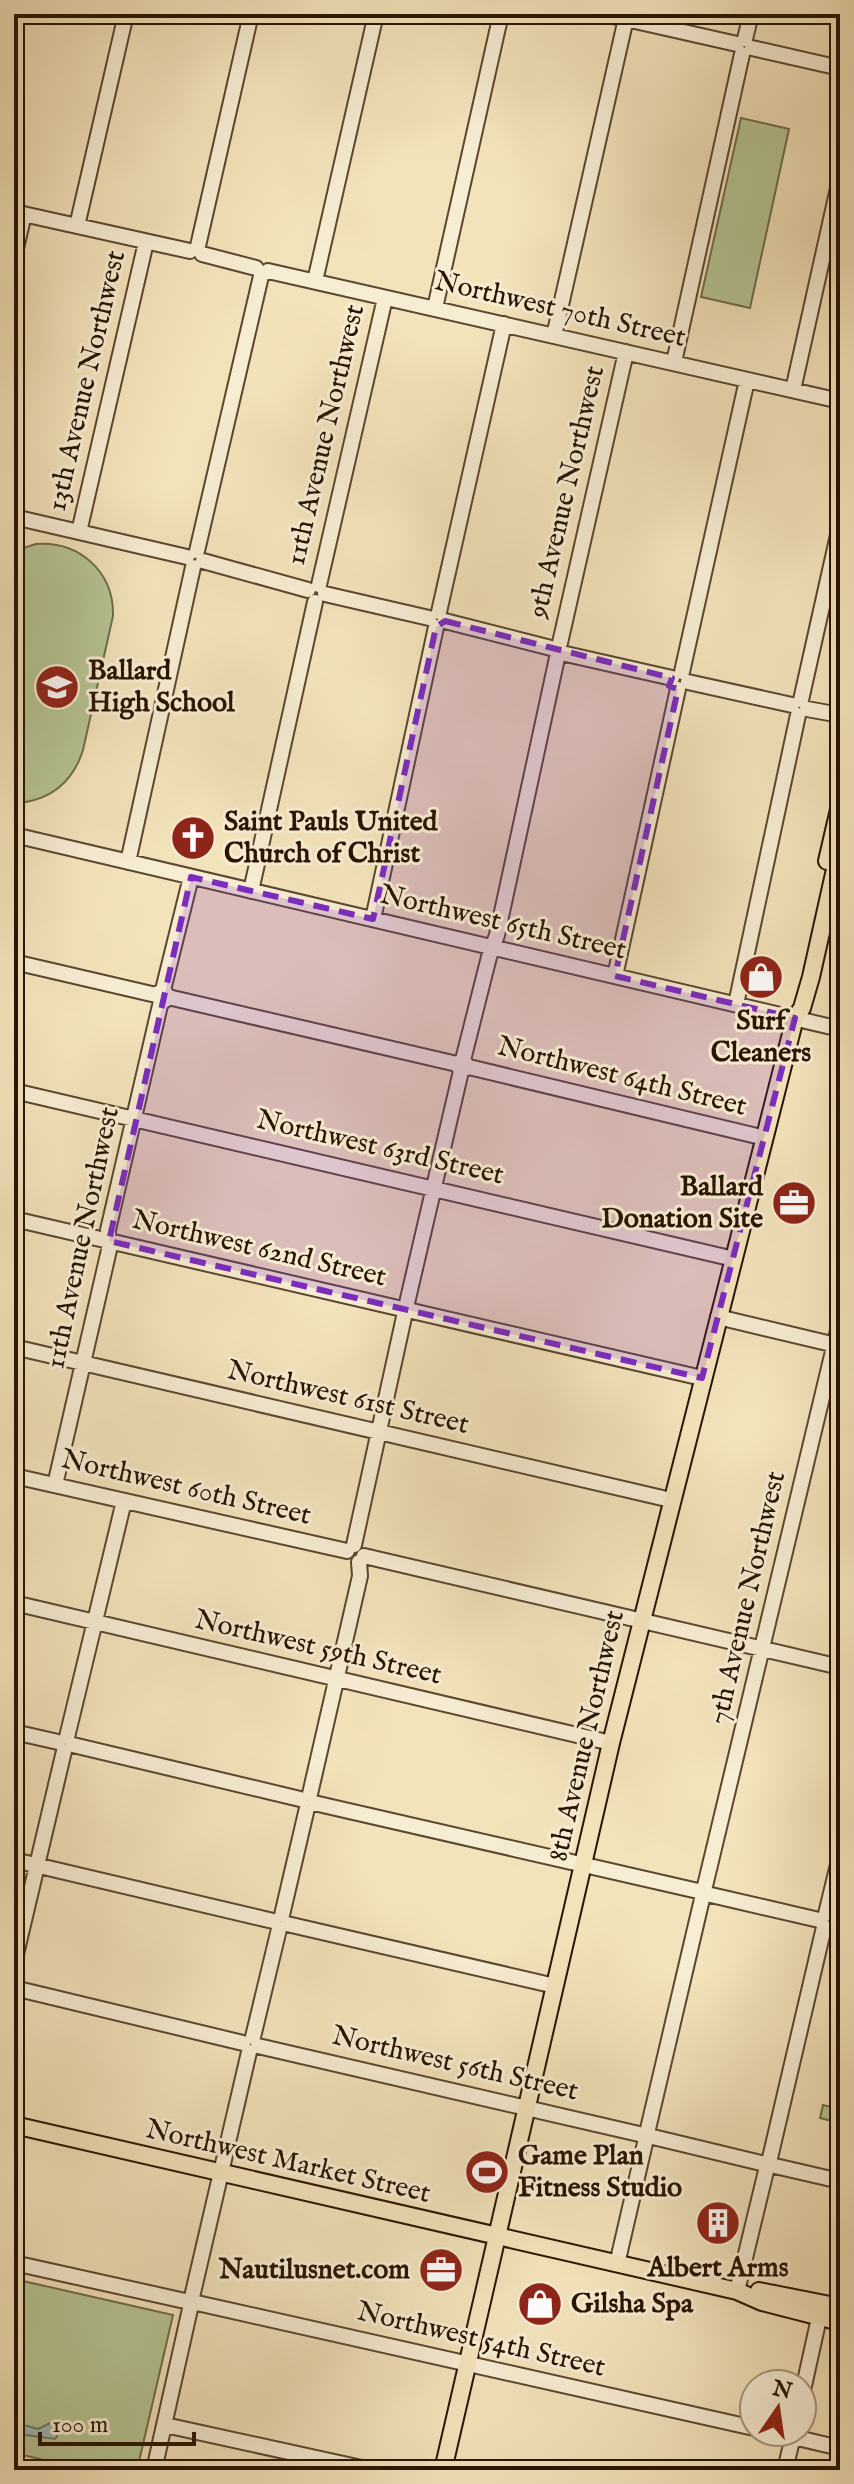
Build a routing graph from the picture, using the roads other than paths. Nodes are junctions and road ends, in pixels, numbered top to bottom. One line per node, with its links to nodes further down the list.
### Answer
1 (126, 14): 12 (street)
2 (251, 14): 14 (street)
3 (376, 14): 17 (street)
4 (501, 14): 19 (street)
5 (604, 14): 7 (street)
6 (751, 14): 8 (street)
7 (627, 17): 8 (street); 21 (street)
8 (744, 46): 9 (street); 23 (street)
9 (840, 68)
10 (840, 179): 25 (street)
11 (19, 213): 12 (street, Northwest 70th Street); 15 (street)
12 (77, 226): 13 (street, Northwest 70th Street)
13 (146, 242): 14 (street, Northwest 70th Street); 29 (street, 13th Avenue Northwest)
14 (197, 250): 16 (street, Northwest 70th Street)
15 (14, 257)
16 (261, 272): 17 (street, Northwest 70th Street); 30 (street)
17 (315, 281): 18 (street, Northwest 70th Street)
18 (385, 298): 19 (street, Northwest 70th Street); 31 (street, 11th Avenue Northwest)
19 (435, 308): 20 (street, Northwest 70th Street)
20 (504, 324): 21 (street, Northwest 70th Street); 32 (street)
21 (554, 336): 22 (street, Northwest 70th Street)
22 (626, 352): 23 (street, Northwest 70th Street); 33 (street, 9th Avenue Northwest)
23 (674, 362): 24 (street, Northwest 70th Street)
24 (747, 380): 25 (street, Northwest 70th Street); 34 (street)
25 (793, 390): 26 (street, Northwest 70th Street)
26 (840, 401)
27 (14, 517): 29 (street)
28 (840, 526): 35 (street)
29 (79, 532): 30 (street)
30 (195, 559): 31 (street); 40 (street)
31 (317, 593): 32 (street); 42 (street, 11th Avenue Northwest)
32 (437, 620): 33 (street); 43 (street)
33 (559, 651): 34 (street); 44 (street, 9th Avenue Northwest)
34 (680, 680): 35 (street); 46 (street)
35 (800, 707): 36 (street); 48 (street)
36 (840, 715)
37 (840, 805): 49 (main road, 8th Avenue Northwest)
38 (14, 835): 40 (street, Northwest 65th Street)
39 (840, 847): 49 (main road, 8th Avenue Northwest)
40 (128, 862): 41 (street, Northwest 65th Street)
41 (191, 877): 42 (street, Northwest 65th Street); 47 (street, 11th Avenue Northwest)
42 (251, 891): 43 (street, Northwest 65th Street)
43 (373, 919): 44 (street, Northwest 65th Street)
44 (493, 946): 46 (street, Northwest 65th Street); 51 (street, 9th Avenue Northwest)
45 (14, 962): 47 (street, Northwest 64th Street)
46 (615, 976): 48 (street, Northwest 65th Street)
47 (162, 996): 51 (street, Northwest 64th Street); 53 (street, 11th Avenue Northwest)
48 (736, 1004): 49 (street, Northwest 65th Street)
49 (795, 1018): 50 (street, Northwest 65th Street); 54 (main road, 8th Avenue Northwest)
50 (840, 1029)
51 (462, 1066): 54 (street, Northwest 64th Street); 55 (street, 9th Avenue Northwest)
52 (14, 1091): 53 (street, Northwest 63rd Street)
53 (135, 1118): 55 (street, Northwest 63rd Street); 57 (street, 11th Avenue Northwest)
54 (765, 1138): 58 (main road, 8th Avenue Northwest)
55 (435, 1187): 58 (street, Northwest 63rd Street); 59 (street, 9th Avenue Northwest)
56 (14, 1219): 57 (street, Northwest 62nd Street)
57 (109, 1241): 59 (street, Northwest 62nd Street); 64 (street, 11th Avenue Northwest)
58 (734, 1259): 60 (main road, 8th Avenue Northwest)
59 (405, 1310): 65 (street, Northwest 62nd Street); 66 (street, 9th Avenue Northwest)
60 (718, 1317): 62 (street); 65 (main road, 8th Avenue Northwest)
61 (840, 1322): 62 (street, 7th Avenue Northwest)
62 (837, 1345): 75 (street, 7th Avenue Northwest)
63 (14, 1347): 64 (street, Northwest 61st Street)
64 (84, 1363): 66 (street, Northwest 61st Street); 68 (street, 11th Avenue Northwest)
65 (702, 1378): 69 (main road, 8th Avenue Northwest)
66 (379, 1432): 69 (street, Northwest 61st Street); 71 (street, 9th Avenue Northwest)
67 (14, 1476): 68 (street, Northwest 60th Street)
68 (55, 1485): 70 (street, Northwest 60th Street)
69 (671, 1500): 73 (main road, 8th Avenue Northwest)
70 (124, 1501): 71 (street, Northwest 60th Street); 74 (street)
71 (356, 1554): 73 (street, Northwest 60th Street); 77 (street, 9th Avenue Northwest)
72 (14, 1603): 74 (street, Northwest 59th Street)
73 (641, 1621): 75 (street, Northwest 60th Street); 79 (main road, 8th Avenue Northwest)
74 (95, 1622): 77 (street, Northwest 59th Street); 80 (street)
75 (763, 1650): 76 (street, Northwest 60th Street); 86 (street, 7th Avenue Northwest)
76 (840, 1667)
77 (338, 1679): 79 (street, Northwest 59th Street); 81 (street, 9th Avenue Northwest)
78 (14, 1732): 80 (street)
79 (611, 1743): 84 (main road, 8th Avenue Northwest)
80 (66, 1744): 81 (street); 85 (street)
81 (308, 1801): 84 (street); 87 (street, 9th Avenue Northwest)
82 (840, 1856): 88 (street)
83 (14, 1860): 85 (street)
84 (583, 1864): 86 (street); 90 (main road, 8th Avenue Northwest)
85 (36, 1865): 87 (street); 89 (street)
86 (704, 1893): 88 (street); 95 (street, 7th Avenue Northwest)
87 (280, 1922): 90 (street); 92 (street, 9th Avenue Northwest)
88 (828, 1922): 96 (street)
89 (14, 1963)
90 (555, 1986): 93 (main road, 8th Avenue Northwest)
91 (14, 1988): 92 (street, Northwest 56th Street)
92 (251, 2044): 93 (street, Northwest 56th Street); 97 (street, 9th Avenue Northwest)
93 (526, 2108): 95 (street, Northwest 56th Street); 99 (main road, 8th Avenue Northwest)
94 (14, 2125): 97 (main road, Northwest Market Street)
95 (646, 2136): 96 (street, Northwest 56th Street); 101 (street, 7th Avenue Northwest)
96 (768, 2164): 98 (street, Northwest 56th Street); 102 (street)
97 (221, 2173): 99 (main road, Northwest Market Street); 103 (street, 9th Avenue Northwest)
98 (840, 2181)
99 (497, 2237): 101 (main road, Northwest Market Street); 107 (main road, 8th Avenue Northwest)
100 (14, 2263): 103 (street, Northwest 54th Street)
101 (617, 2264): 102 (main road, Northwest Market Street)
102 (737, 2291): 104 (main road, Northwest Market Street); 105 (main road, Northwest Market Street)
103 (191, 2302): 107 (street, Northwest 54th Street); 110 (street, 9th Avenue Northwest)
104 (840, 2307)
105 (819, 2318): 106 (main road, Northwest Market Street); 108 (street)
106 (840, 2322)
107 (468, 2363): 109 (street, Northwest 54th Street); 116 (main road, 8th Avenue Northwest)
108 (808, 2368)
109 (738, 2424)
110 (165, 2425): 114 (street, 9th Avenue Northwest); 115 (street)
111 (818, 2441): 113 (street)
112 (790, 2448): 117 (street)
113 (840, 2448)
114 (154, 2470)
115 (371, 2470)
116 (443, 2470)
117 (785, 2470)

